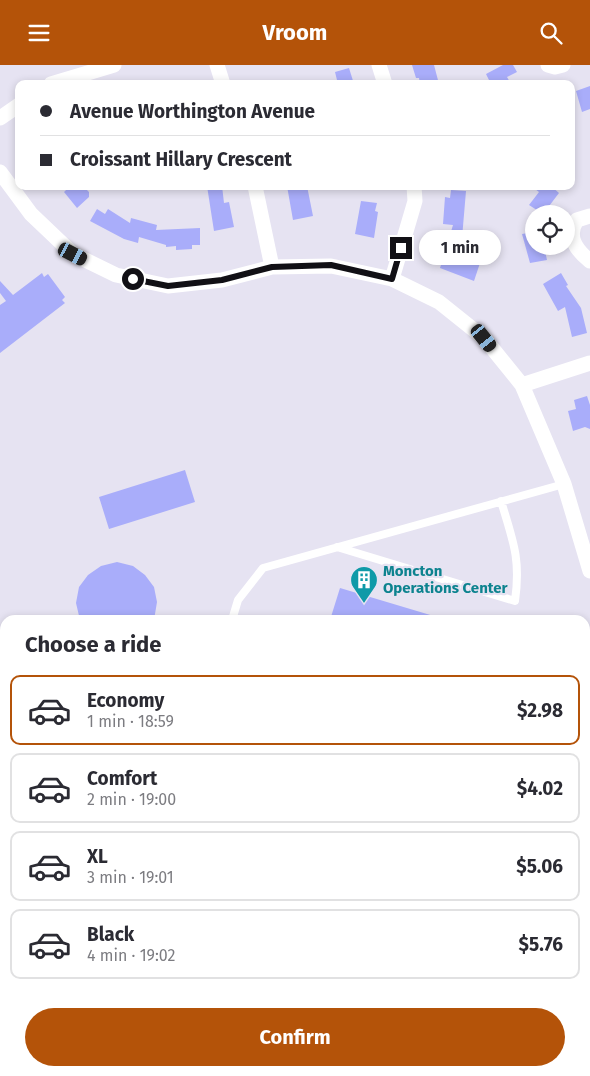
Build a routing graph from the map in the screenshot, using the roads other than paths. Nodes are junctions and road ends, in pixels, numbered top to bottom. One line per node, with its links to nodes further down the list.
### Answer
1 (114, 65): 6 (street)
2 (217, 65): 7 (street)
3 (379, 65): 8 (street)
4 (548, 65): 5 (street)
5 (563, 65)
6 (63, 80)
7 (222, 80)
8 (384, 80)
9 (15, 108): 10 (street)
10 (0, 118)
11 (0, 172): 16 (street)
12 (256, 190): 16 (street)
13 (414, 190): 17 (street)
14 (590, 215): 15 (street)
15 (590, 261)
16 (272, 267): 17 (street)
17 (392, 279): 19 (street)
18 (590, 363): 19 (street)
19 (522, 385): 20 (street)
20 (564, 484): 21 (lane); 23 (street)
21 (501, 501): 22 (lane); 22 (lane)
22 (336, 547): 24 (lane)
23 (590, 571)
24 (233, 615)

